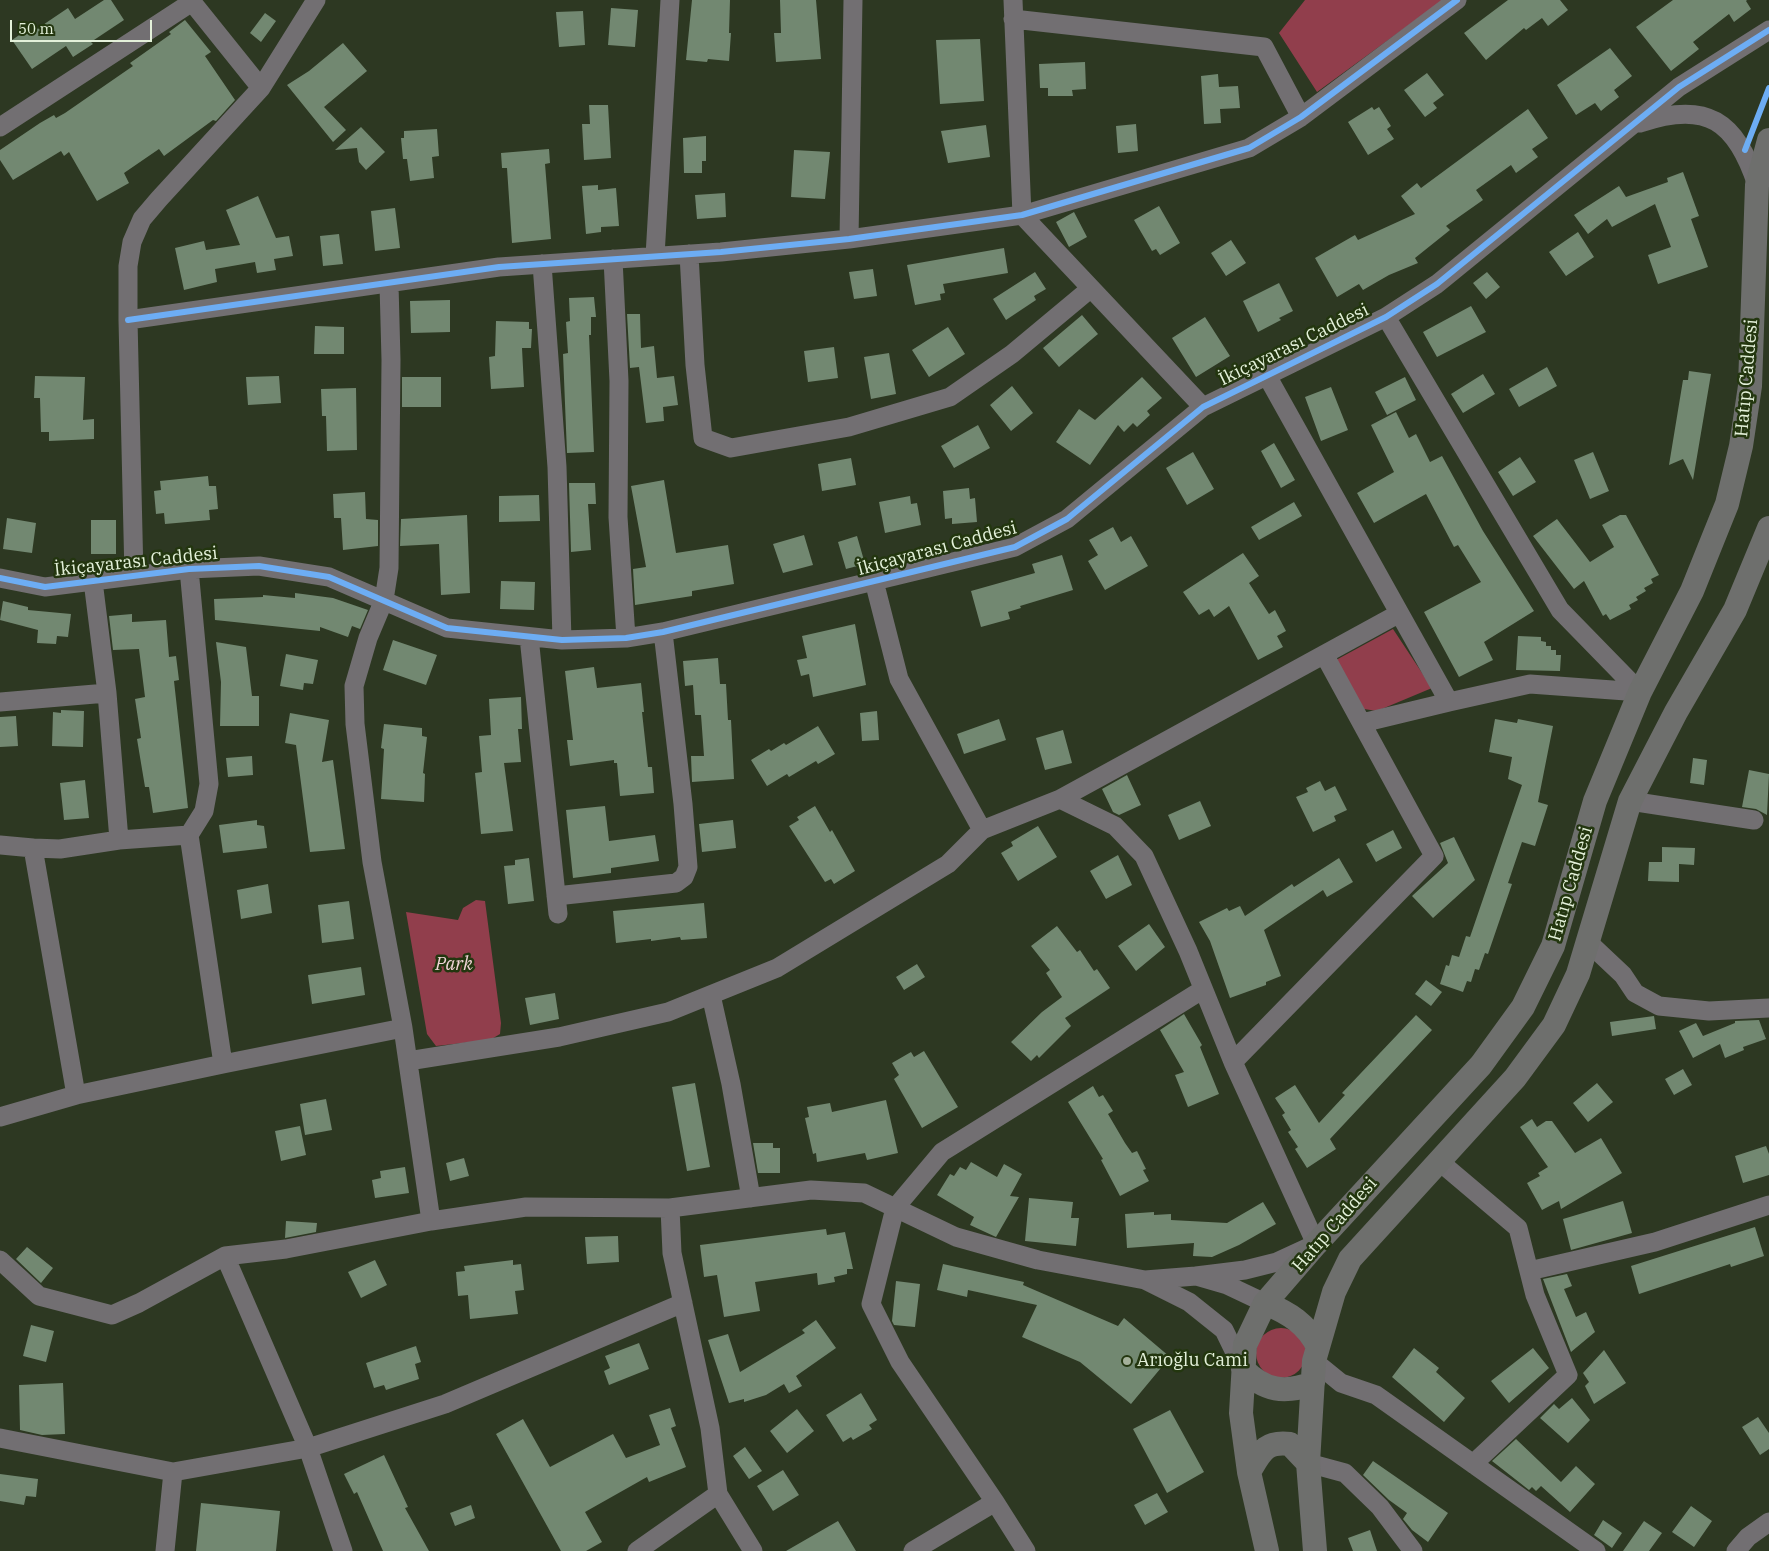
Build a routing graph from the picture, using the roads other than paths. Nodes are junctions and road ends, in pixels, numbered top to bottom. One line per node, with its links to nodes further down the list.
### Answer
1 (316, 0): 8 (street)
2 (670, 0): 17 (street)
3 (853, 0): 15 (street)
4 (1013, 0): 6 (street)
5 (1457, 0): 9 (street)
6 (1013, 19): 9 (street); 14 (street)
7 (1769, 30): 10 (street, İkiçayarası Caddesi)
8 (261, 88): 11 (street); 23 (street)
9 (1301, 117): 14 (street)
10 (1636, 124): 13 (street, İkiçayarası Caddesi); 22 (street, İkiçayarası Caddesi)
11 (0, 127)
12 (1769, 140): 13 (main road, Hatıp Caddesi)
13 (1758, 185): 39 (main road, Hatıp Caddesi)
14 (1022, 215): 15 (street); 21 (street)
15 (849, 239): 16 (street)
16 (689, 254): 17 (street); 21 (street)
17 (655, 256): 18 (street)
18 (613, 259): 19 (street); 36 (street)
19 (542, 264): 20 (street); 37 (street)
20 (389, 284): 23 (street); 32 (street)
21 (1090, 289): 25 (street)
22 (1386, 317): 24 (street, İkiçayarası Caddesi); 39 (street)
23 (128, 320): 28 (street)
24 (1266, 374): 25 (street, İkiçayarası Caddesi); 33 (street)
25 (1203, 407): 31 (street, İkiçayarası Caddesi)
26 (1769, 528): 45 (main road, Hatıp Caddesi)
27 (189, 569): 28 (street, İkiçayarası Caddesi); 32 (street, İkiçayarası Caddesi); 48 (street)
28 (134, 576): 30 (street, İkiçayarası Caddesi)
29 (0, 578): 30 (street, İkiçayarası Caddesi)
30 (93, 581): 40 (street)
31 (874, 582): 34 (street, İkiçayarası Caddesi); 47 (street)
32 (384, 600): 35 (street, İkiçayarası Caddesi); 56 (street)
33 (1398, 614): 38 (street); 42 (street)
34 (663, 632): 35 (street); 36 (street, İkiçayarası Caddesi)
35 (529, 637): 37 (street, İkiçayarası Caddesi)
36 (626, 638): 37 (street, İkiçayarası Caddesi)
37 (562, 640)
38 (1325, 656): 43 (street); 44 (street)
39 (1640, 692): 42 (street); 68 (main road, Hatıp Caddesi)
40 (107, 693): 41 (street); 49 (street)
41 (0, 702)
42 (1449, 702): 43 (street)
43 (1362, 723): 58 (street)
44 (1060, 799): 47 (street); 53 (street)
45 (1630, 801): 46 (street); 52 (main road, Hatıp Caddesi)
46 (1754, 820)
47 (982, 830): 54 (street)
48 (189, 835): 49 (street); 59 (street)
49 (119, 840): 51 (street)
50 (0, 845): 51 (street)
51 (33, 848): 60 (street)
52 (1589, 943): 55 (street); 62 (main road, Hatıp Caddesi)
53 (1202, 990): 58 (street); 66 (street)
54 (711, 995): 57 (street); 63 (street)
55 (1769, 1008)
56 (403, 1028): 57 (street); 59 (street)
57 (408, 1061): 67 (street)
58 (1233, 1062): 68 (street)
59 (223, 1064): 60 (street)
60 (76, 1095): 61 (street)
61 (0, 1117)
62 (1440, 1162): 71 (street); 76 (main road, Hatıp Caddesi)
63 (751, 1198): 65 (street); 66 (street)
64 (1769, 1205): 71 (street)
65 (670, 1208): 67 (street); 74 (street)
66 (895, 1208): 73 (street); 85 (street)
67 (431, 1221): 69 (street)
68 (1316, 1244): 72 (street); 75 (main road, Hatıp Caddesi)
69 (225, 1256): 70 (street); 79 (street)
70 (0, 1260)
71 (1529, 1271): 81 (street)
72 (1196, 1276): 73 (street); 75 (street)
73 (1145, 1280): 77 (street)
74 (683, 1303): 79 (street); 84 (street)
75 (1265, 1303): 76 (main road); 77 (main road, Hatıp Caddesi)
76 (1315, 1364): 77 (main road); 80 (main road, Hatıp Caddesi); 81 (street)
77 (1243, 1368): 83 (main road, Hatıp Caddesi)
78 (0, 1438): 82 (street)
79 (308, 1448): 82 (street); 88 (street)
80 (1308, 1463): 83 (main road); 94 (main road, Hatıp Caddesi); 95 (street)
81 (1474, 1464): 96 (street)
82 (173, 1472): 87 (street)
83 (1249, 1472): 93 (main road, Hatıp Caddesi)
84 (718, 1494): 89 (street); 90 (street)
85 (995, 1502): 91 (street); 92 (street)
86 (1769, 1522): 97 (street)
87 (165, 1551)
88 (343, 1551)
89 (637, 1551)
90 (753, 1551)
91 (913, 1551)
92 (1026, 1551)
93 (1266, 1551)
94 (1315, 1551)
95 (1413, 1551)
96 (1596, 1551)
97 (1736, 1551)

